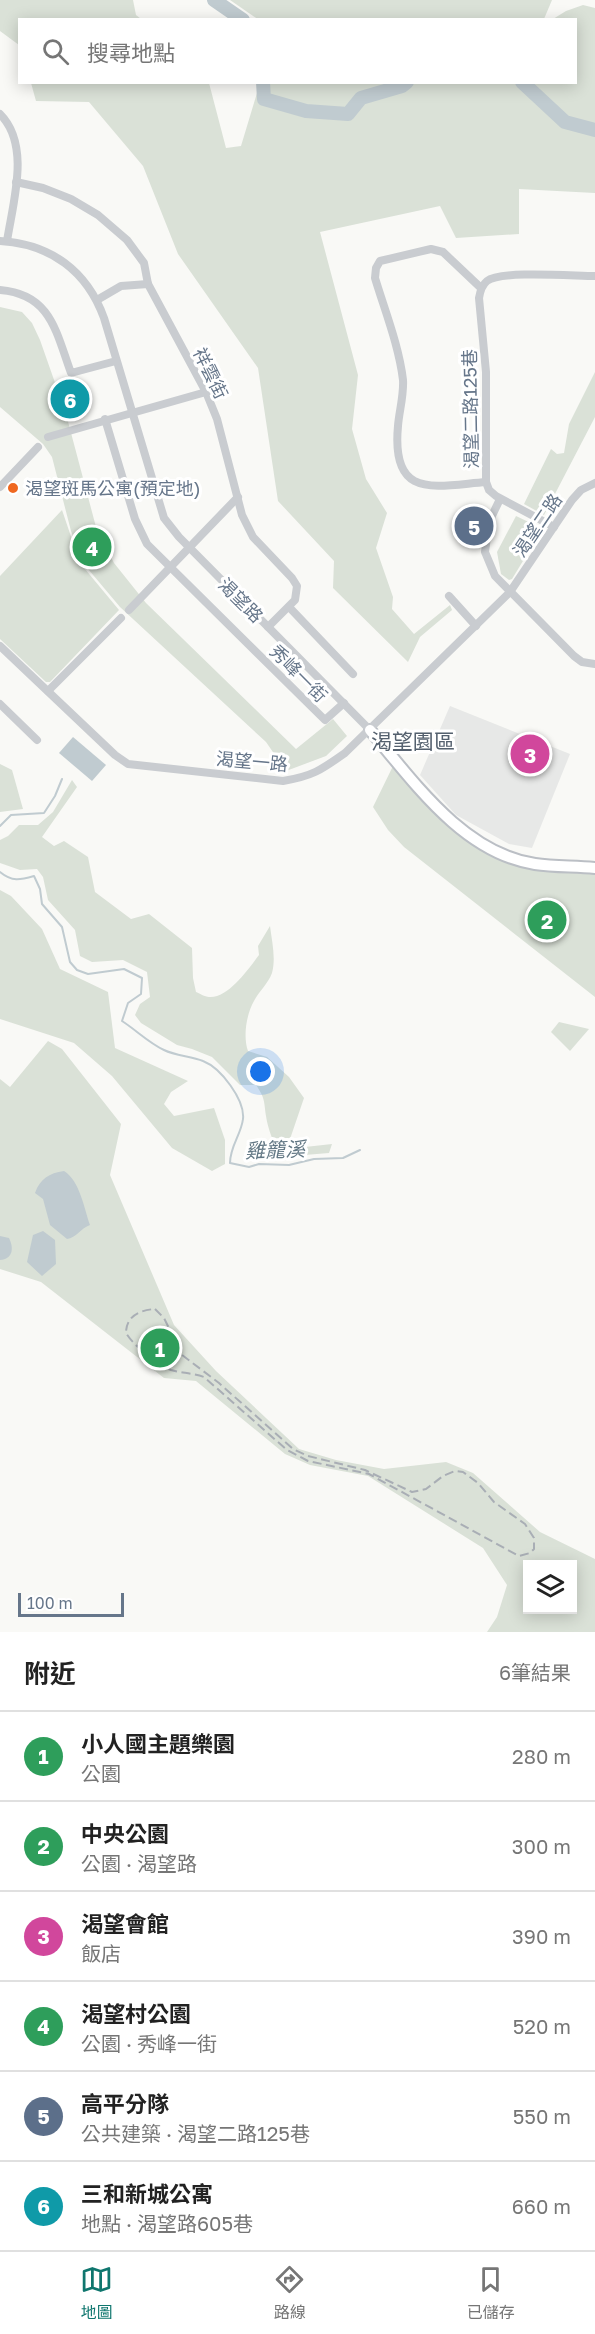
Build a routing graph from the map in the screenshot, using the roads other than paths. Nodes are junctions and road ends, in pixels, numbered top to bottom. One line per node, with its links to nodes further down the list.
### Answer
1 (0, 114): 2 (street)
2 (16, 182): 3 (street); 5 (street, 祥雲街)
3 (3, 241): 8 (street, 渴望路)
4 (595, 276): 6 (street)
5 (147, 284): 8 (street); 10 (street, 祥雲街)
6 (481, 288): 15 (street, 渴望二路125巷); 15 (street)
7 (0, 290): 9 (street)
8 (97, 300): 9 (street, 渴望路)
9 (116, 361): 11 (street, 渴望路)
10 (206, 392): 11 (street); 18 (street, 祥雲街)
11 (132, 413): 12 (street); 21 (street, 渴望路)
12 (105, 420): 13 (street); 22 (street, 秀峰一街)
13 (48, 437)
14 (33, 449): 17 (street)
15 (486, 482): 19 (street, 渴望二路125巷)
16 (595, 483): 20 (street, 渴望二路)
17 (0, 487)
18 (238, 497): 21 (street); 25 (street, 祥雲街)
19 (500, 499): 20 (street, 渴望二路125巷); 23 (street)
20 (554, 526): 23 (street, 渴望二路)
21 (190, 548): 22 (street); 29 (street, 渴望路)
22 (169, 568): 26 (street); 34 (street, 秀峰一街)
23 (510, 592): 28 (street, 渴望一路); 31 (street)
24 (448, 596): 28 (street)
25 (289, 607): 29 (street); 32 (street)
26 (129, 610)
27 (121, 618): 33 (street)
28 (476, 626): 36 (street, 渴望一路)
29 (268, 627): 34 (street, 渴望路)
30 (0, 646): 33 (street, 渴望一路)
31 (595, 664)
32 (353, 674)
33 (48, 691): 39 (street, 渴望一路)
34 (344, 703): 36 (street, 渴望路)
35 (0, 704): 37 (street)
36 (370, 730): 39 (street, 渴望一路); 40 (street, 渴望路)
37 (38, 740)
38 (179, 761): 39 (street)
39 (172, 768)
40 (595, 867)

